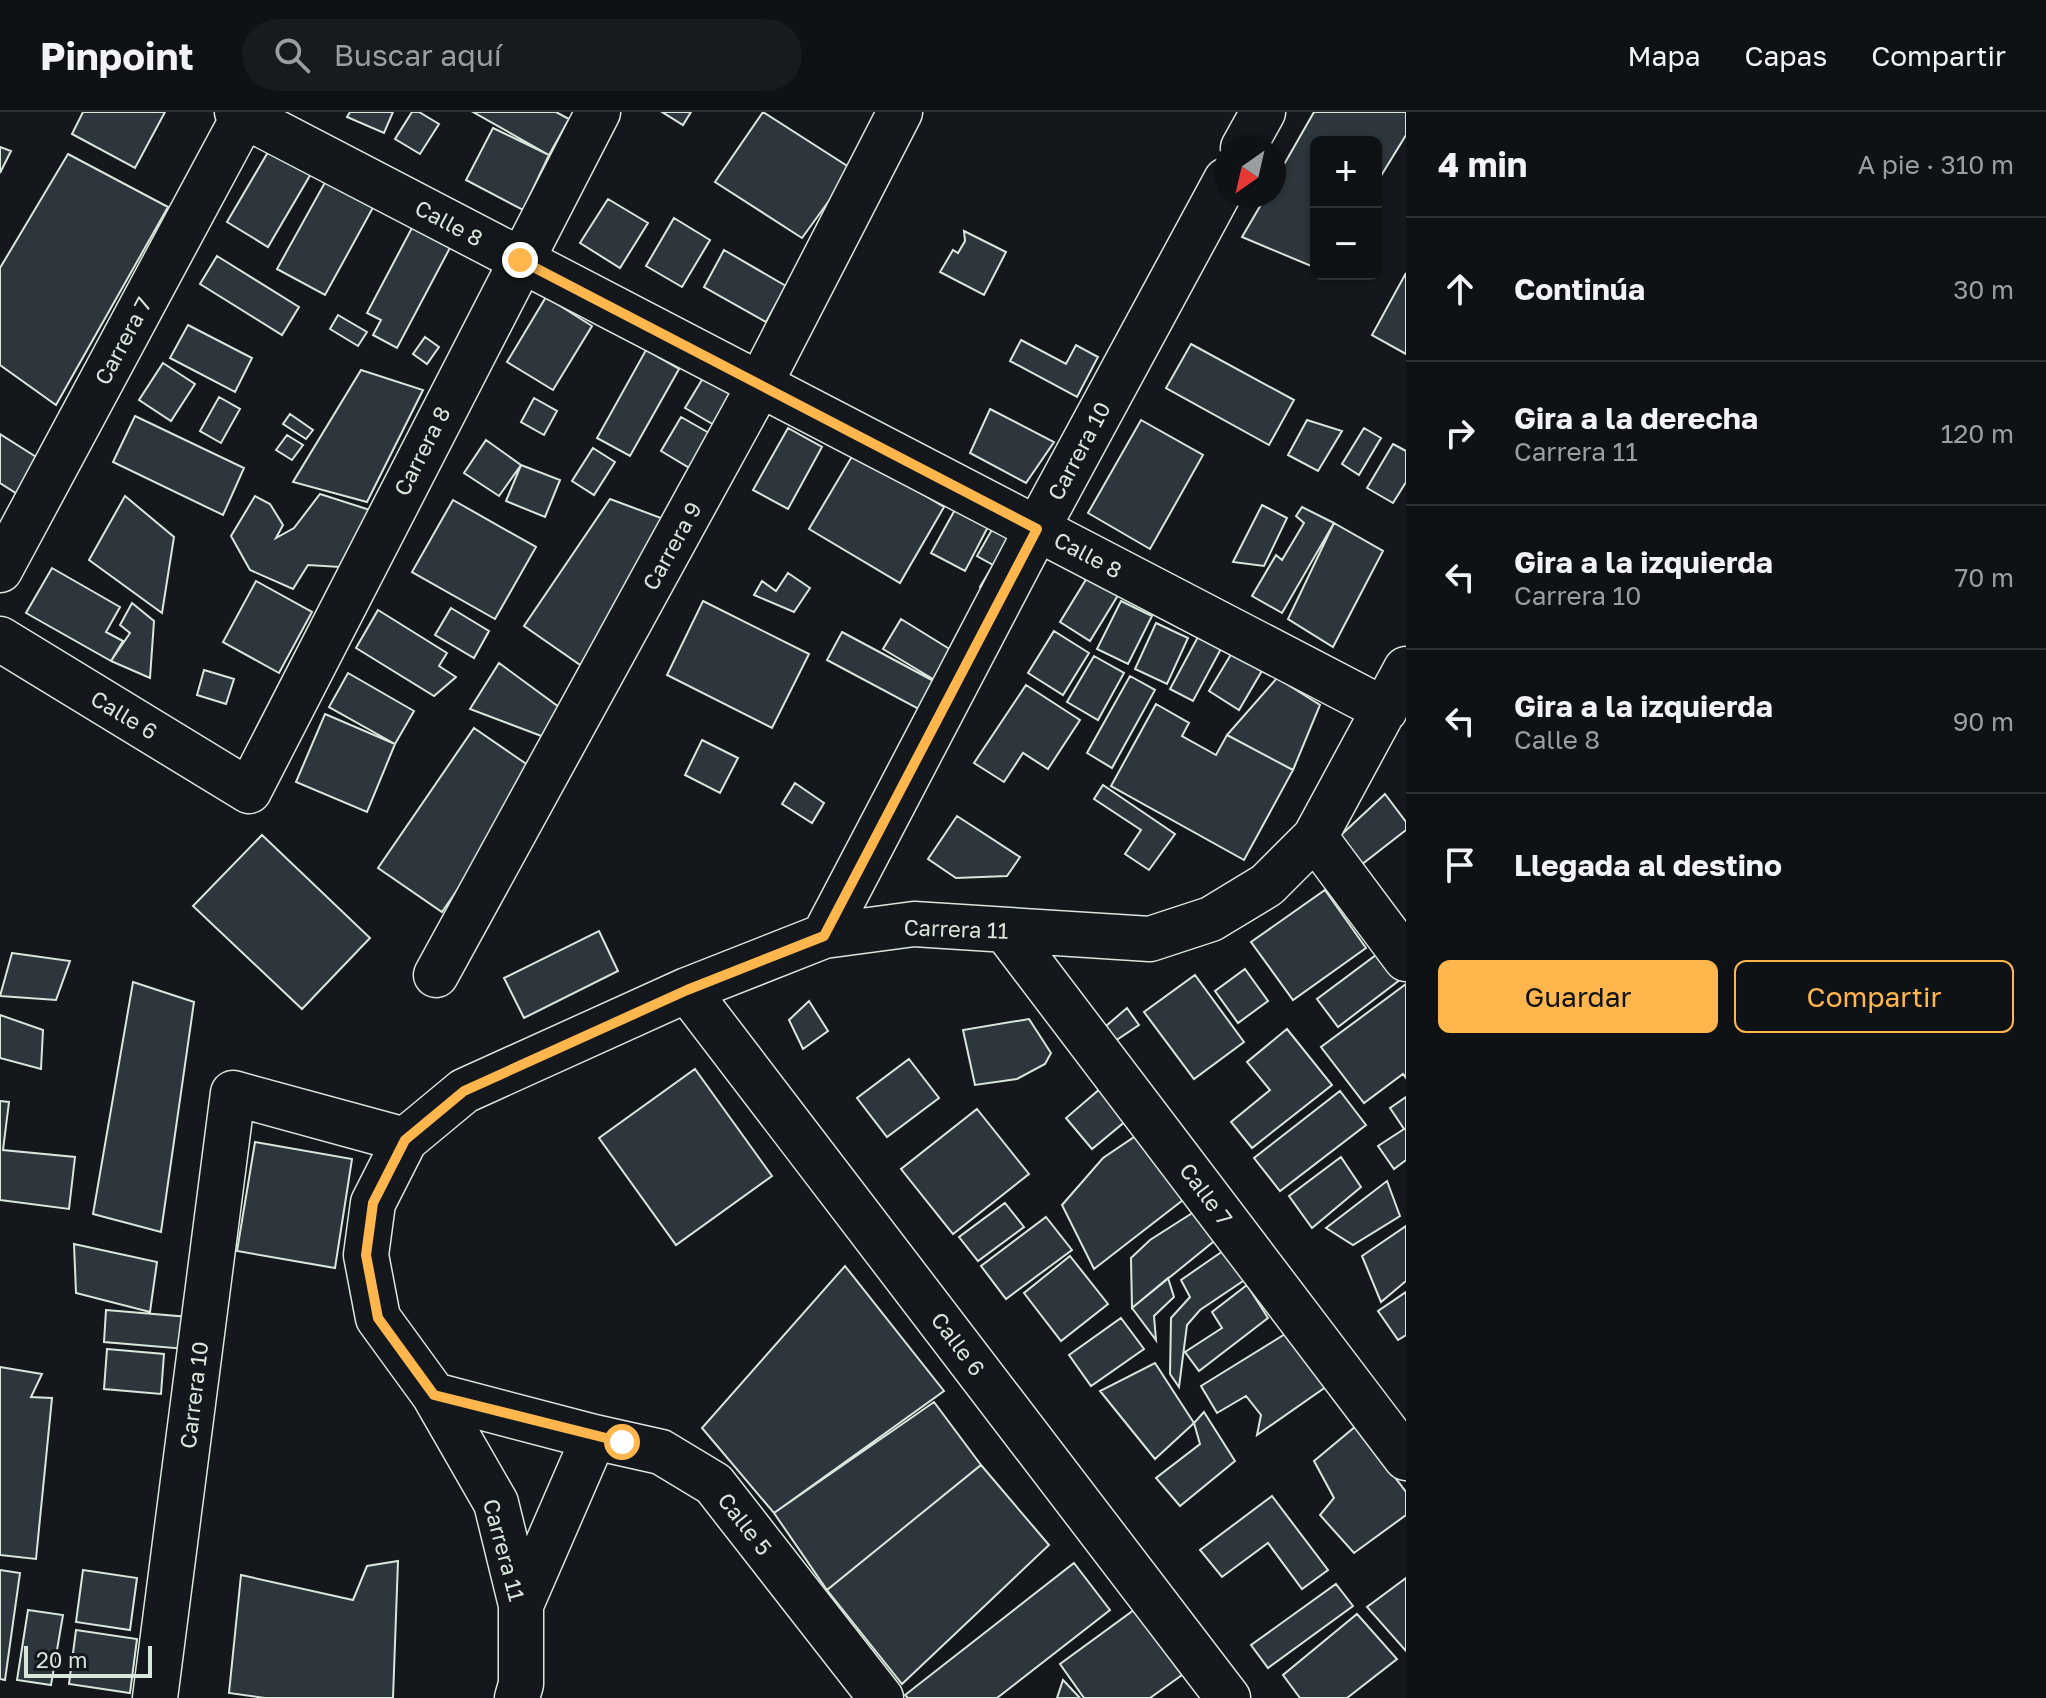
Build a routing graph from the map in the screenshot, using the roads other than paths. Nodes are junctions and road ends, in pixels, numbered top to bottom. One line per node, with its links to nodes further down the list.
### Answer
1 (598, 112): 7 (street, Carrera 8)
2 (900, 112): 8 (street, Carrera 9)
3 (1263, 112): 5 (street)
4 (242, 113): 7 (street, Calle 8); 10 (street, Carrera 7)
5 (1250, 136)
6 (1214, 202): 9 (street, Carrera 10)
7 (520, 260): 8 (street, Calle 8); 14 (street, Carrera 8)
8 (760, 384): 9 (street, Calle 8); 19 (street, Carrera 9)
9 (1037, 529): 13 (street, Calle 8); 17 (street, Carrera 10)
10 (0, 570)
11 (0, 639): 14 (street, Calle 6)
12 (1406, 669): 13 (street, Carrera 11)
13 (1385, 710): 15 (street, Carrera 11)
14 (249, 791)
15 (1315, 837): 16 (street, Carrera 11); 18 (street)
16 (1006, 931): 17 (street, Carrera 11); 24 (street, Calle 7)
17 (824, 936): 20 (street, Carrera 11)
18 (1406, 959)
19 (436, 975)
20 (687, 990): 21 (street, Carrera 11); 29 (street, Calle 6)
21 (405, 1140): 22 (street, Carrera 11); 27 (street, Carrera 10)
22 (434, 1395): 23 (street, Calle 5); 25 (street, Carrera 11)
23 (594, 1437): 25 (street); 28 (street, Calle 5)
24 (1406, 1458)
25 (521, 1605): 26 (street, Carrera 11)
26 (524, 1693)
27 (155, 1698)
28 (881, 1698)
29 (1228, 1698)

